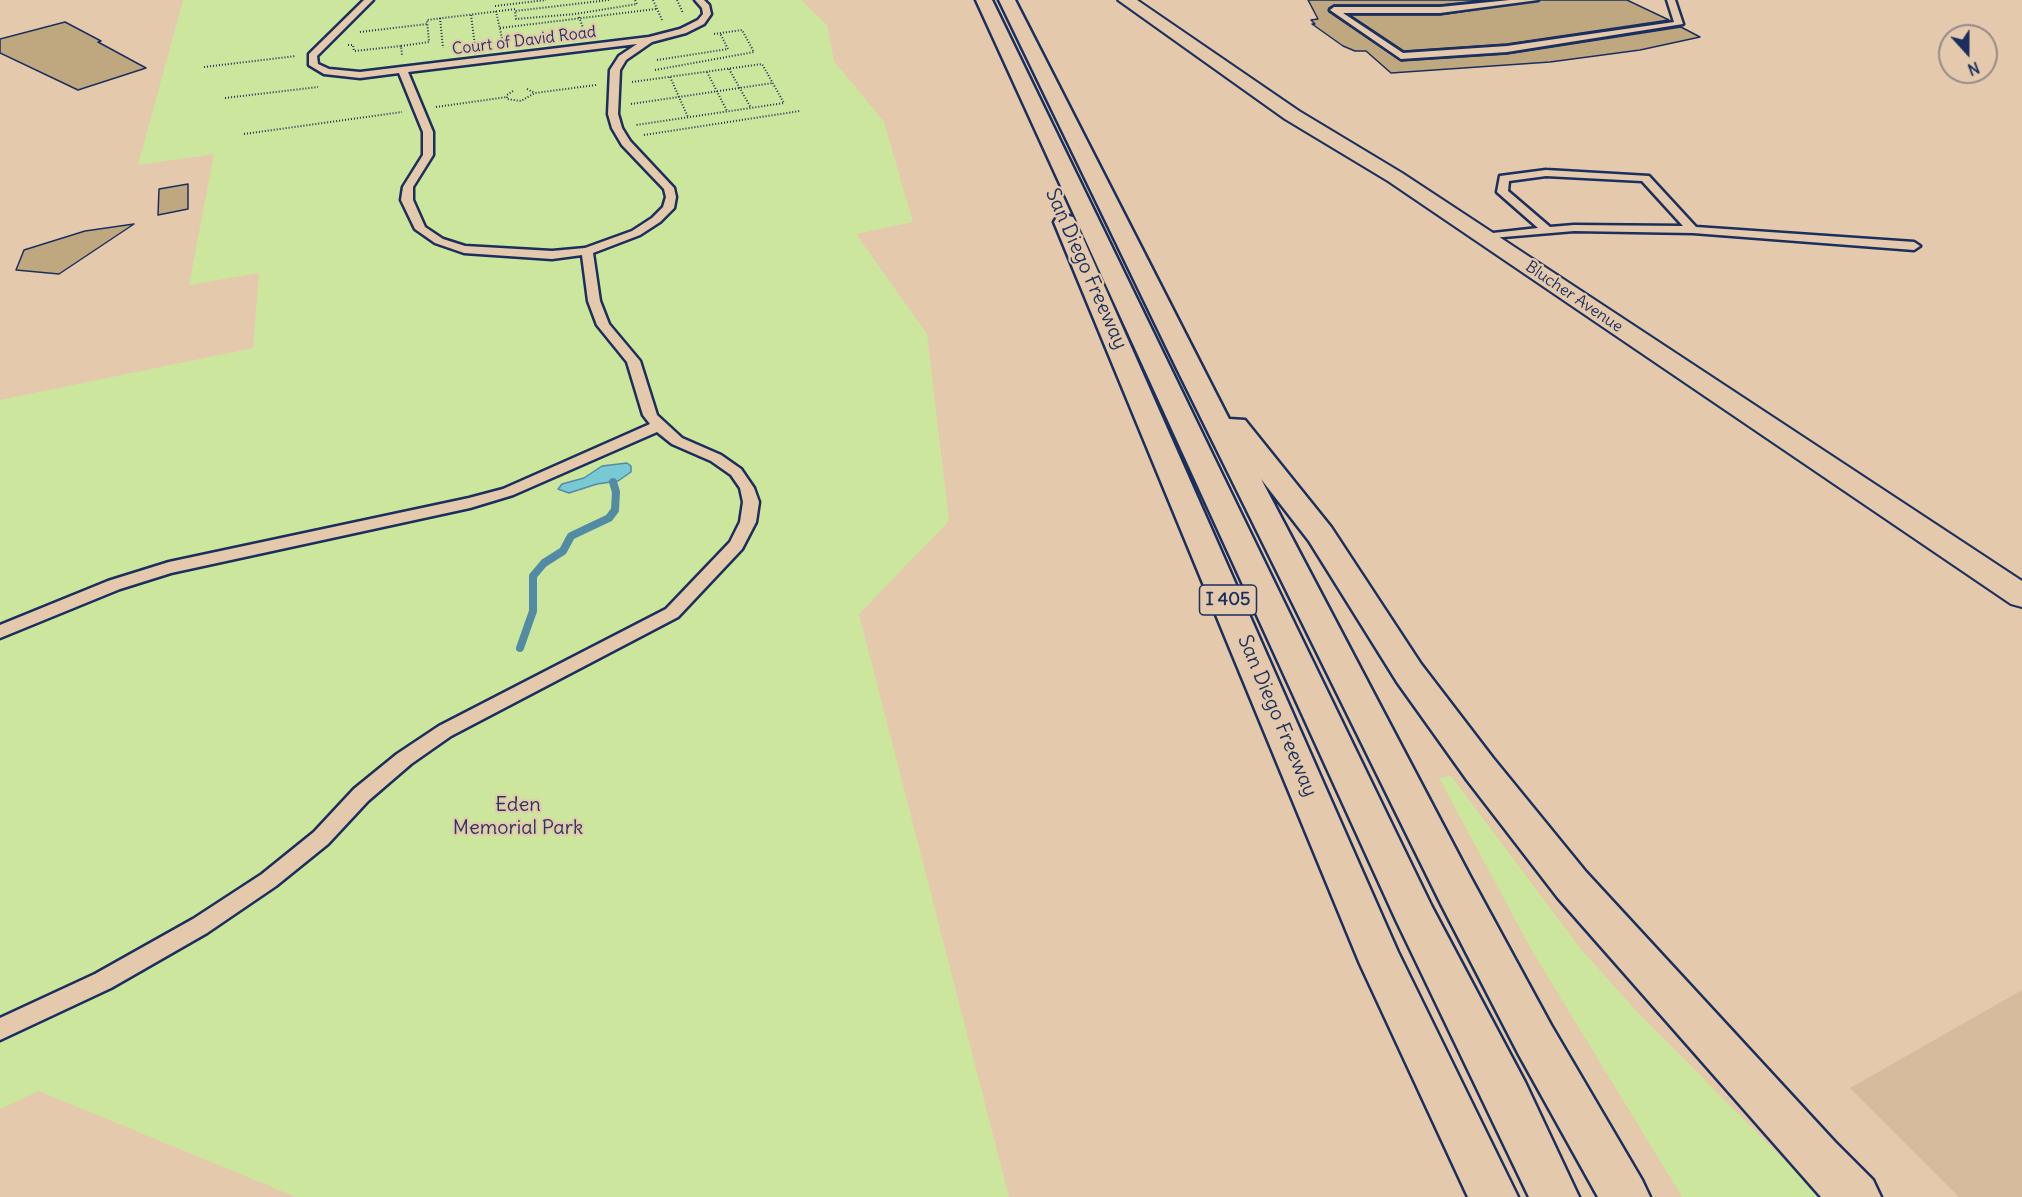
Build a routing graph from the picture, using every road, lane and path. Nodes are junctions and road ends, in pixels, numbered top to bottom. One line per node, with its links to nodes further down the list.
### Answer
1 (369, 0): 19 (lane)
2 (546, 0): 15 (path)
3 (574, 0): 16 (path)
4 (609, 0): 16 (path)
5 (635, 0): 22 (path)
6 (653, 0): 18 (path)
7 (699, 0): 29 (lane)
8 (968, 0): 80 (highway, San Diego Freeway / I 405)
9 (984, 0): 81 (highway)
10 (1007, 0): 75 (highway)
11 (1126, 0): 72 (street, Blucher Avenue)
12 (1534, 0): 13 (lane)
13 (1671, 0)
14 (380, 1): 19 (lane)
15 (518, 2): 17 (path); 20 (path)
16 (575, 4): 20 (path)
17 (495, 6)
18 (657, 9): 25 (path); 28 (path)
19 (357, 10): 40 (lane)
20 (520, 10): 21 (path); 22 (path)
21 (496, 11): 23 (path); 27 (path)
22 (578, 14): 25 (path)
23 (471, 15): 24 (path); 39 (path)
24 (440, 18): 26 (path); 43 (path)
25 (580, 18): 27 (path); 31 (path)
26 (427, 24): 30 (path); 38 (path)
27 (500, 28): 34 (path)
28 (665, 28)
29 (684, 30): 32 (path); 35 (lane)
30 (357, 33)
31 (585, 33)
32 (720, 33): 42 (path); 46 (path)
33 (353, 36): 36 (path)
34 (502, 36)
35 (649, 40): 43 (lane, Court of David Road); 50 (lane)
36 (353, 45): 37 (path); 38 (path)
37 (345, 46)
38 (401, 46): 41 (path)
39 (476, 53)
40 (314, 54): 44 (path); 47 (lane, Court of David Road)
41 (402, 58)
42 (657, 60)
43 (445, 66): 47 (lane, Court of David Road)
44 (204, 67)
45 (729, 69): 48 (path); 51 (path); 52 (path)
46 (655, 70)
47 (403, 72): 63 (lane)
48 (707, 72): 49 (path); 55 (path)
49 (670, 77): 50 (path); 59 (path)
50 (614, 83): 56 (path); 61 (lane)
51 (773, 83): 52 (path); 62 (path)
52 (740, 88): 55 (path); 62 (path)
53 (527, 89): 56 (path)
54 (513, 91): 58 (path)
55 (716, 91): 59 (path); 64 (path)
56 (535, 93): 58 (path)
57 (241, 97): 60 (path)
58 (507, 97): 63 (path)
59 (678, 97): 61 (path); 66 (path)
60 (225, 98)
61 (613, 106): 67 (lane)
62 (751, 108): 64 (path)
63 (418, 109): 68 (path); 74 (lane)
64 (727, 111): 66 (path)
65 (800, 111): 69 (path)
66 (688, 117): 67 (path)
67 (617, 128): 69 (lane)
68 (244, 134)
69 (623, 138): 74 (lane)
70 (1547, 230): 71 (lane); 71 (lane); 72 (lane)
71 (1693, 230): 73 (lane)
72 (1484, 237): 77 (street, Blucher Avenue)
73 (1914, 246)
74 (587, 251): 76 (lane)
75 (1191, 371): 82 (highway); 83 (highway)
76 (658, 426): 78 (lane); 79 (lane)
77 (2022, 596)
78 (0, 632)
79 (0, 1029)
80 (1493, 1197)
81 (1554, 1197)
82 (1625, 1197)
83 (1856, 1197)

